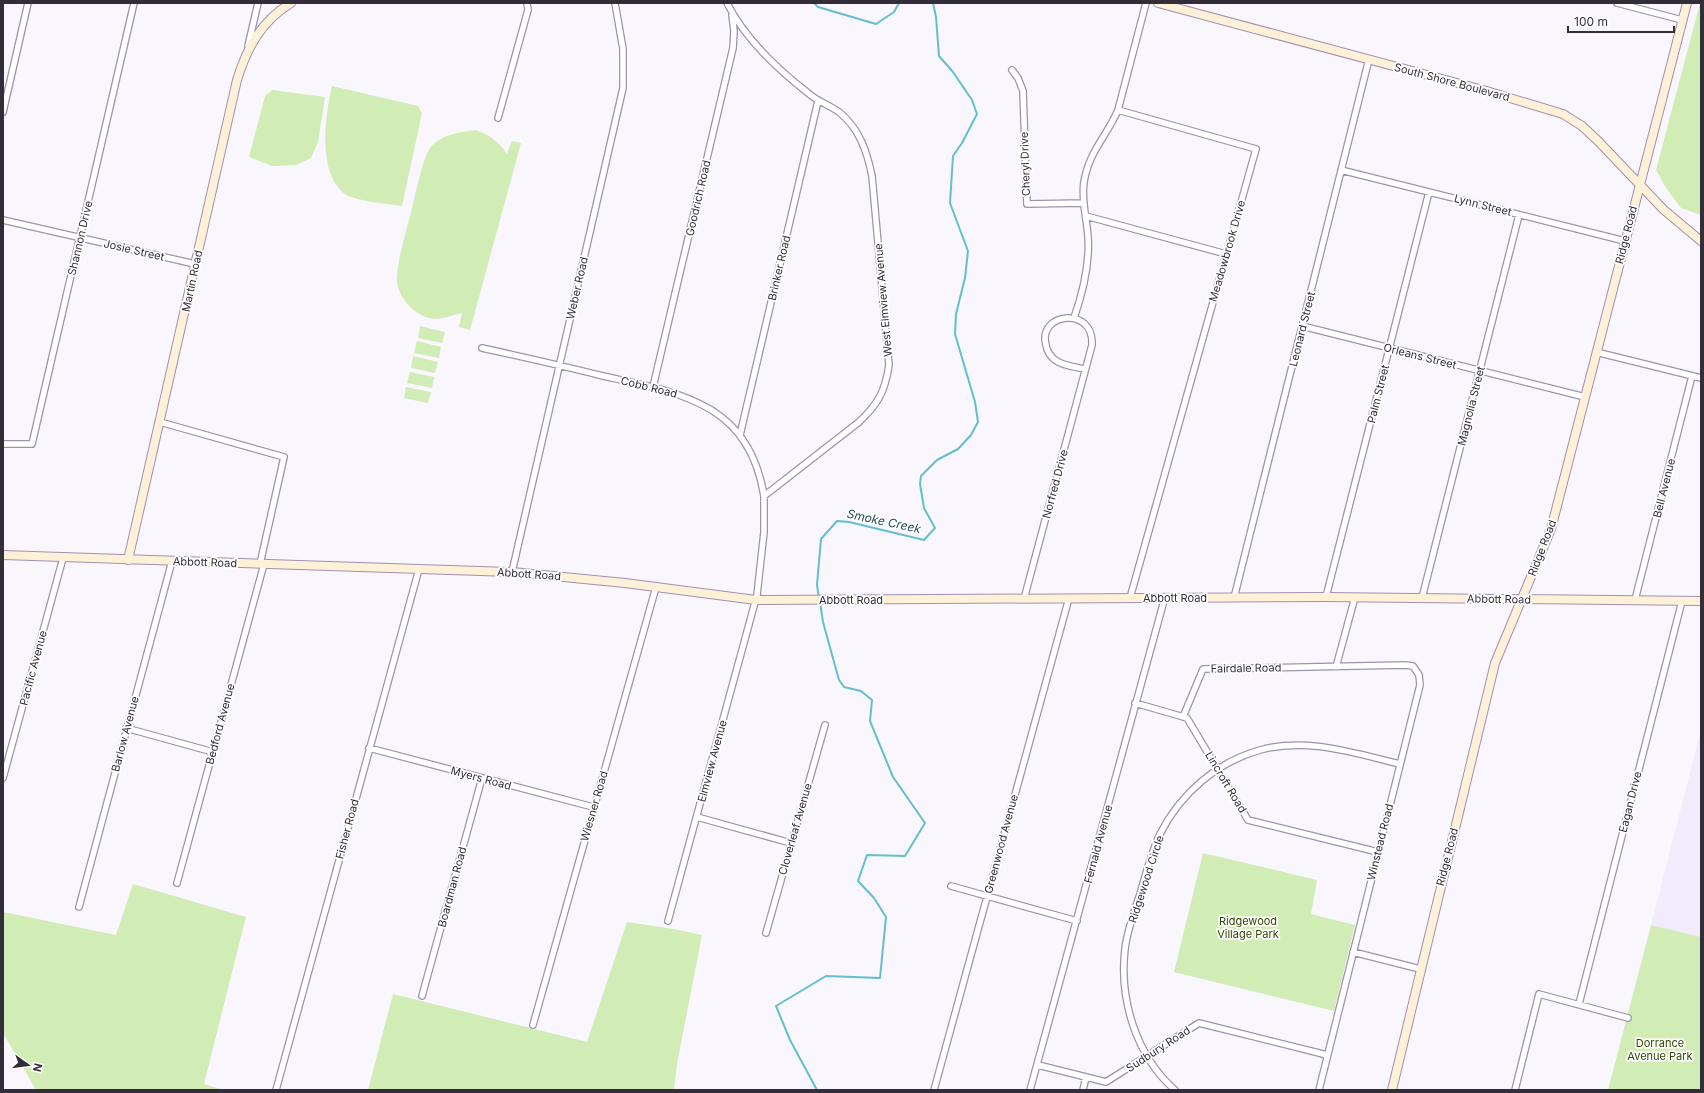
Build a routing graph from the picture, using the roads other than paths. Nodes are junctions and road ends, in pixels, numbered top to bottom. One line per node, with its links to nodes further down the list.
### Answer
1 (28, 3): 18 (street)
2 (134, 3): 27 (street, Shannon Drive)
3 (258, 3): 13 (street, Martin Road)
4 (291, 3): 13 (street)
5 (527, 3): 19 (street)
6 (615, 3): 37 (street, Weber Road)
7 (1146, 3): 17 (street)
8 (1158, 3): 14 (street, South Shore Boulevard)
9 (1618, 3): 12 (street)
10 (1687, 3): 12 (street, Ridge Road)
11 (728, 6): 16 (street, West Elmview Avenue); 42 (street, Goodrich Road)
12 (1682, 20): 21 (street, Ridge Road)
13 (248, 49): 31 (street, Martin Road)
14 (1369, 59): 20 (street, Leonard Street); 21 (street, South Shore Boulevard)
15 (1012, 70): 23 (street, Cheryl Drive)
16 (818, 102): 45 (street, Brinker Road); 47 (street, West Elmview Avenue)
17 (1118, 110): 23 (street); 30 (street, Meadowbrook Drive)
18 (3, 112)
19 (498, 118)
20 (1341, 170): 22 (street, Lynn Street); 33 (street, Leonard Street)
21 (1639, 184): 28 (street, Ridge Road); 29 (street, South Shore Boulevard)
22 (1429, 192): 24 (street, Lynn Street); 35 (street, Palm Street)
23 (1084, 203): 25 (street)
24 (1519, 215): 28 (street, Lynn Street); 39 (street, Magnolia Street)
25 (1086, 216): 30 (street); 32 (street)
26 (3, 220): 27 (street, Josie Street)
27 (81, 238): 31 (street, Josie Street); 46 (street, Shannon Drive)
28 (1625, 241): 36 (street, Ridge Road)
29 (1701, 241)
30 (1226, 254): 60 (street, Meadowbrook Drive)
31 (195, 264): 44 (street, Martin Road)
32 (1074, 318): 38 (street, Norfred Drive); 38 (street)
33 (1302, 326): 35 (street, Orleans Street); 61 (street, Leonard Street)
34 (482, 348): 37 (street, Cobb Road)
35 (1390, 348): 39 (street, Orleans Street); 57 (street, Palm Street)
36 (1596, 352): 40 (street); 43 (street, Ridge Road)
37 (560, 366): 42 (street, Cobb Road); 54 (street, Weber Road)
38 (1084, 369): 63 (street, Norfred Drive)
39 (1480, 371): 43 (street, Orleans Street); 62 (street, Magnolia Street)
40 (1692, 376): 41 (street); 66 (street, Bell Avenue)
41 (1701, 378)
42 (653, 387): 45 (street, Cobb Road)
43 (1585, 398): 64 (street, Ridge Road)
44 (160, 422): 50 (street, Martin Road); 52 (street, Bedford Avenue)
45 (740, 436): 47 (street, Cobb Road)
46 (3, 444)
47 (764, 496): 65 (street)
48 (3, 556): 49 (street, Abbott Road)
49 (63, 558): 50 (street, Abbott Road); 78 (street, Pacific Avenue)
50 (128, 560): 51 (street, Abbott Road)
51 (172, 561): 52 (street, Abbott Road); 73 (street, Barlow Avenue)
52 (262, 564): 53 (street, Abbott Road); 75 (street, Bedford Avenue)
53 (419, 568): 54 (street, Abbott Road); 74 (street, Fisher Road)
54 (512, 572): 55 (street, Abbott Road)
55 (656, 587): 65 (street, Abbott Road); 80 (street, Wiesner Road)
56 (1164, 597): 60 (street, Abbott Road); 61 (street, Abbott Road); 70 (street, Fernald Avenue)
57 (1326, 597): 58 (street, Abbott Road); 61 (street, Abbott Road)
58 (1355, 597): 62 (street, Abbott Road); 69 (street)
59 (1069, 598): 60 (street, Abbott Road); 63 (street, Abbott Road); 86 (street, Greenwood Avenue)
60 (1130, 598)
61 (1234, 598)
62 (1422, 598): 64 (street, Abbott Road)
63 (1024, 599): 65 (street, Abbott Road)
64 (1522, 599): 66 (street, Abbott Road); 92 (street, Ridge Road)
65 (756, 600): 81 (street, Elmview Avenue)
66 (1635, 600): 67 (street, Abbott Road)
67 (1682, 601): 68 (street, Abbott Road); 94 (street, Eagan Drive)
68 (1701, 601)
69 (1338, 667): 71 (street, Fairdale Road); 76 (street, Winstead Road)
70 (1136, 703): 71 (street); 89 (street, Fernald Avenue)
71 (1183, 717): 77 (street, Lincroft Road)
72 (825, 725): 82 (street, Cloverleaf Avenue)
73 (126, 728): 75 (street); 87 (street, Barlow Avenue)
74 (370, 748): 79 (street, Myers Road); 101 (street, Fisher Road)
75 (213, 752): 84 (street, Bedford Avenue)
76 (1400, 764): 77 (street, Ridgewood Circle); 83 (street, Winstead Road)
77 (1218, 769): 83 (street, Lincroft Road); 98 (street, Ridgewood Circle)
78 (3, 778)
79 (482, 778): 80 (street, Myers Road); 93 (street, Boardman Road)
80 (593, 808): 96 (street, Wiesner Road)
81 (697, 817): 82 (street); 88 (street, Elmview Avenue)
82 (791, 843): 90 (street, Cloverleaf Avenue)
83 (1378, 852): 91 (street, Winstead Road)
84 (177, 883)
85 (951, 886): 86 (street)
86 (987, 896): 89 (street); 102 (street, Greenwood Avenue)
87 (79, 907)
88 (668, 921)
89 (1077, 921): 99 (street, Fernald Avenue)
90 (766, 933)
91 (1353, 952): 92 (street); 97 (street, Winstead Road)
92 (1420, 970): 107 (street, Ridge Road)
93 (422, 996)
94 (1579, 1004): 95 (street); 108 (street)
95 (1628, 1018)
96 (533, 1025)
97 (1328, 1055): 98 (street, Sudbury Road); 106 (street, Winstead Road)
98 (1148, 1056): 100 (street, Sudbury Road); 105 (street, Ridgewood Circle)
99 (1038, 1065): 100 (street, Sudbury Road); 103 (street, Fernald Avenue)
100 (1086, 1077): 104 (street)
101 (276, 1090)
102 (934, 1090)
103 (1030, 1090)
104 (1082, 1090)
105 (1174, 1090)
106 (1319, 1090)
107 (1392, 1090)
108 (1515, 1090)

